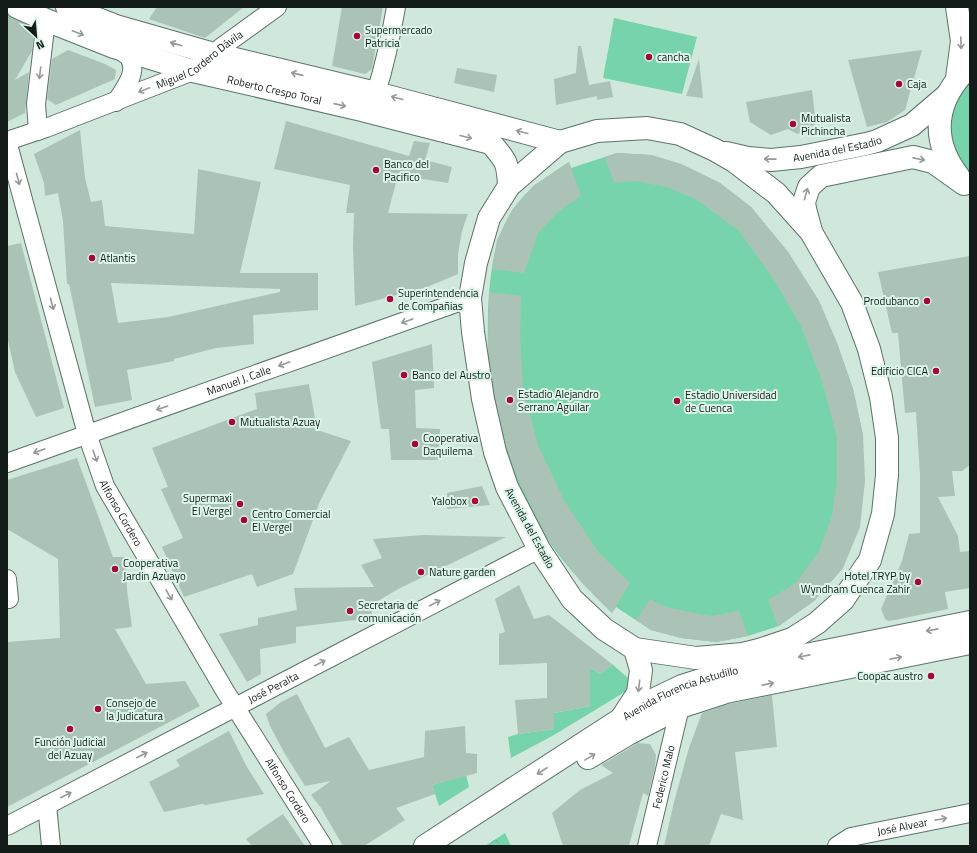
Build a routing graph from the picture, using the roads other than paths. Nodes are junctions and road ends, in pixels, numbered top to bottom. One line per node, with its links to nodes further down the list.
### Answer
1 (17, 7): 6 (main road, Roberto Crespo Toral)
2 (67, 7): 8 (main road, Roberto Crespo Toral, one-way to 2)
3 (277, 7): 8 (street, Miguel Cordero Dávila)
4 (396, 7): 11 (street)
5 (957, 7): 10 (main road, one-way to 10)
6 (46, 20): 7 (main road, Roberto Crespo Toral, one-way to 7); 14 (street, one-way to 14)
7 (114, 47): 9 (main road, Roberto Crespo Toral); 13 (street)
8 (214, 54): 9 (street, Miguel Cordero Dávila); 11 (main road, Roberto Crespo Toral, one-way to 8)
9 (193, 71): 13 (street, Miguel Cordero Dávila, one-way to 13); 18 (main road, Roberto Crespo Toral, one-way to 18)
10 (964, 72): 12 (main road)
11 (376, 93): 16 (main road, Roberto Crespo Toral, one-way to 11)
12 (946, 96): 17 (main road, Avenida del Estadio, one-way to 17); 19 (main road)
13 (116, 102): 14 (street, Miguel Cordero Dávila)
14 (38, 131): 15 (street, Miguel Cordero Dávila)
15 (7, 141): 22 (street, Alfonso Cordero, one-way to 22)
16 (560, 142): 17 (main road, Avenida del Estadio); 18 (main road, Avenida del Estadio)
17 (715, 150): 20 (main road, Avenida del Estadio)
18 (509, 186): 21 (main road, Avenida del Estadio)
19 (967, 186): 20 (main road, Avenida del Estadio, one-way to 19)
20 (811, 232): 30 (main road, Avenida del Estadio)
21 (470, 298): 22 (street, Manuel J. Calle, one-way to 22); 24 (main road, Avenida del Estadio)
22 (87, 434): 23 (street, Manuel J. Calle, one-way to 23); 32 (street, Alfonso Cordero, one-way to 32)
23 (7, 463)
24 (539, 549): 29 (main road, Avenida del Estadio); 32 (street, José Peralta, one-way to 24)
25 (7, 579): 26 (street)
26 (9, 599)
27 (970, 622): 30 (main road, Avenida Florencia Astudillo, one-way to 30)
28 (970, 643): 31 (main road, Avenida Florencia Astudillo, one-way to 28)
29 (635, 649): 30 (main road, Avenida del Estadio); 34 (main road, one-way to 34)
30 (756, 659): 31 (main road); 34 (main road, Avenida Florencia Astudillo)
31 (742, 689): 33 (main road, Avenida Florencia Astudillo)
32 (236, 707): 35 (street, José Peralta, one-way to 32); 39 (street, Alfonso Cordero)
33 (680, 707): 41 (main road, Avenida Florencia Astudillo, one-way to 33); 42 (street, Federico Malo)
34 (621, 719): 40 (main road, Avenida Florencia Astudillo, one-way to 40)
35 (47, 805): 37 (street, José Peralta); 38 (street)
36 (970, 813): 43 (street, José Alvear, one-way to 36)
37 (7, 826)
38 (51, 846)
39 (323, 846)
40 (425, 846)
41 (451, 846)
42 (647, 846)
43 (836, 846)

